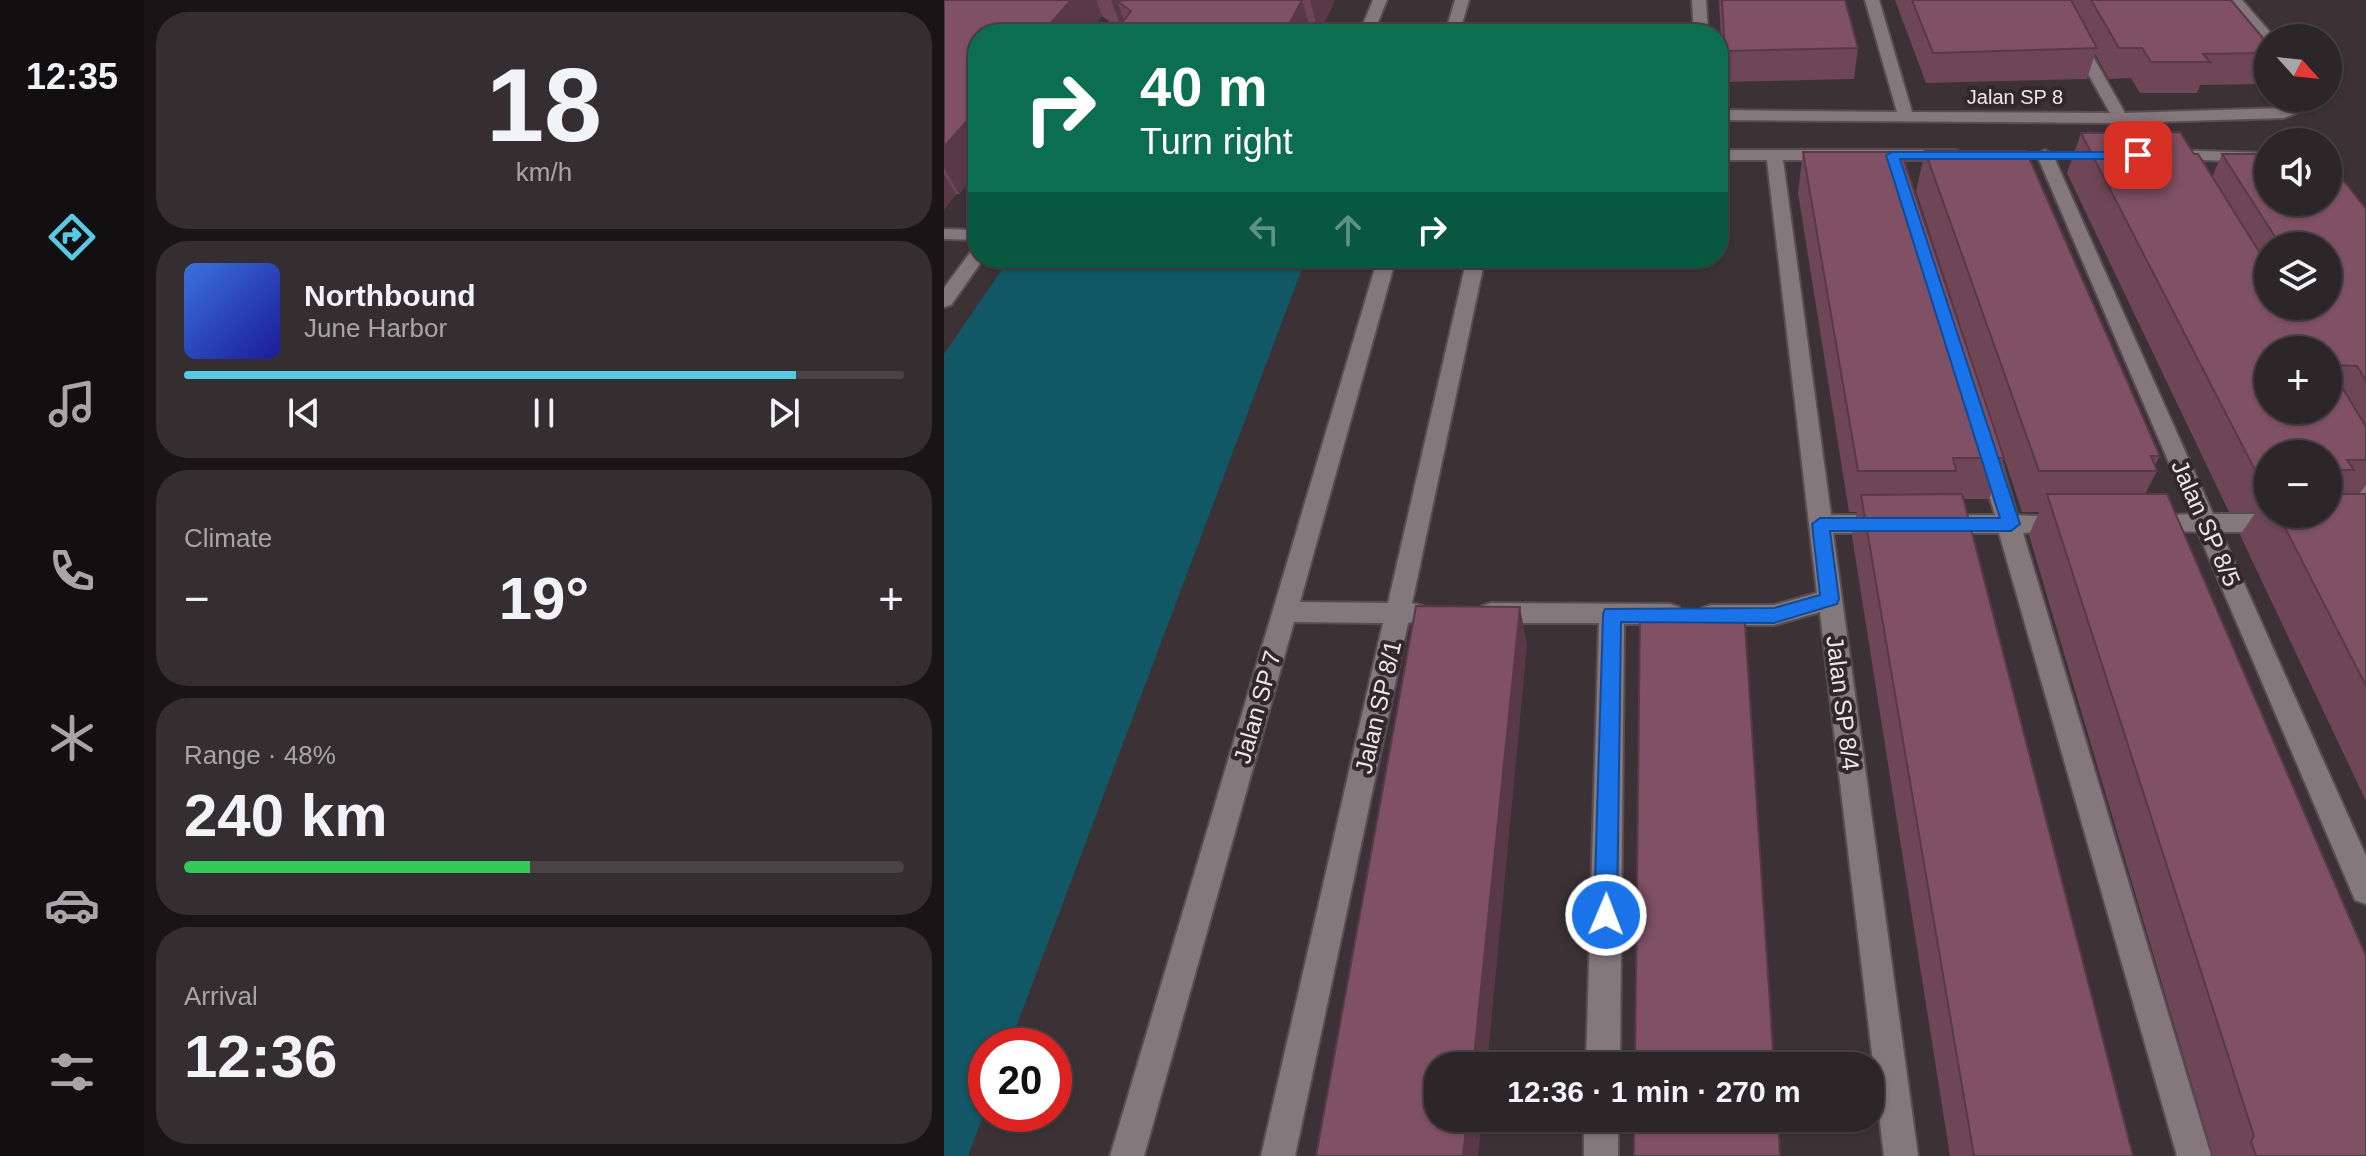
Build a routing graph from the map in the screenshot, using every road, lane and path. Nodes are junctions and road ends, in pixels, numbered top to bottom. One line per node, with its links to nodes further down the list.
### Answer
1 (1380, 0): 7 (street)
2 (1462, 0): 8 (street)
3 (1699, 0): 9 (street)
4 (1872, 0): 13 (street)
5 (2054, 0): 14 (street)
6 (2235, 0): 10 (street)
7 (1370, 24)
8 (1455, 24)
9 (1700, 24)
10 (2256, 24)
11 (2287, 112): 14 (street, Jalan SP 8)
12 (1728, 115): 13 (street, Jalan SP 8)
13 (1906, 116): 14 (street, Jalan SP 8)
14 (2120, 118)
15 (1728, 155): 16 (street)
16 (1774, 155): 17 (street); 34 (street, Jalan SP 8/4)
17 (1892, 155): 18 (street); 22 (street)
18 (1969, 155)
19 (2045, 155): 32 (street, Jalan SP 8/5)
20 (2254, 158): 21 (street)
21 (2167, 160)
22 (1902, 185)
23 (944, 234): 24 (street)
24 (968, 235)
25 (968, 268): 28 (street)
26 (1384, 268): 39 (street, Jalan SP 7)
27 (1474, 268): 40 (street, Jalan SP 8/1)
28 (944, 301)
29 (1978, 421): 35 (street)
30 (2324, 424): 31 (street)
31 (2366, 496)
32 (2206, 523): 33 (street); 37 (street); 42 (street, Jalan SP 8/5)
33 (2254, 523)
34 (1820, 524): 35 (street); 38 (street, Jalan SP 8/4)
35 (2011, 524): 36 (street); 49 (street)
36 (2086, 524)
37 (2131, 524)
38 (1830, 599): 41 (street); 48 (street, Jalan SP 8/4)
39 (1285, 612): 40 (street); 45 (street, Jalan SP 7)
40 (1399, 613): 41 (street); 46 (street, Jalan SP 8/1)
41 (1612, 614): 43 (street)
42 (2366, 890)
43 (1603, 1052)
44 (1601, 1132): 47 (street)
45 (1127, 1156)
46 (1278, 1156)
47 (1601, 1156)
48 (1901, 1156)
49 (2194, 1156)

